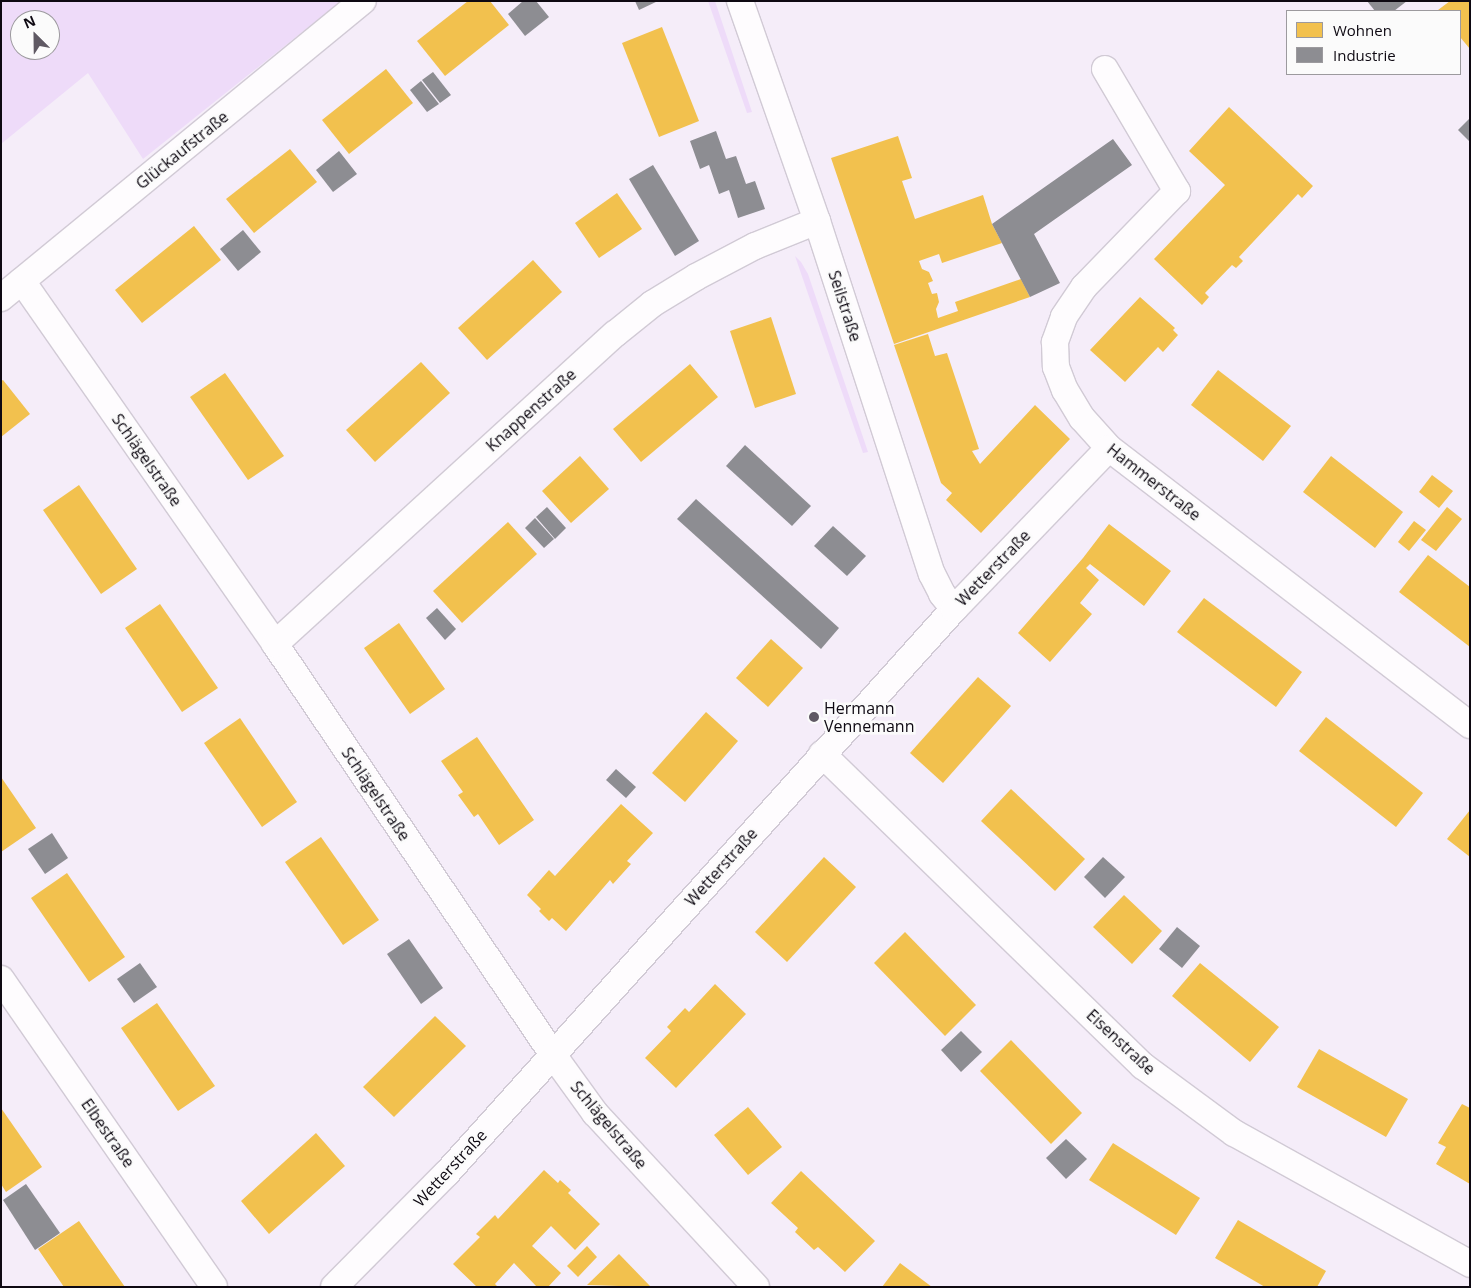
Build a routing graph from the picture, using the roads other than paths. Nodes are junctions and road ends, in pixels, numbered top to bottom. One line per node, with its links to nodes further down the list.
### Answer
1 (363, 1): 5 (street, Glückaufstraße)
2 (740, 1): 4 (street, Seilstraße)
3 (1105, 69): 7 (street, Hammerstraße)
4 (817, 221): 8 (street, Seilstraße); 9 (street, Knappenstraße)
5 (22, 281): 6 (street, Glückaufstraße); 9 (street, Schlägelstraße)
6 (1, 298)
7 (1109, 448): 8 (street, Wetterstraße); 10 (street, Hammerstraße)
8 (954, 609): 11 (street, Wetterstraße)
9 (275, 644): 13 (street, Schlägelstraße)
10 (1470, 725)
11 (822, 754): 13 (street, Wetterstraße); 14 (street, Eisenstraße)
12 (1, 979): 15 (street, Elbestraße)
13 (553, 1055): 16 (street, Wetterstraße); 17 (street, Schlägelstraße)
14 (1470, 1264)
15 (214, 1287)
16 (334, 1287)
17 (756, 1287)

